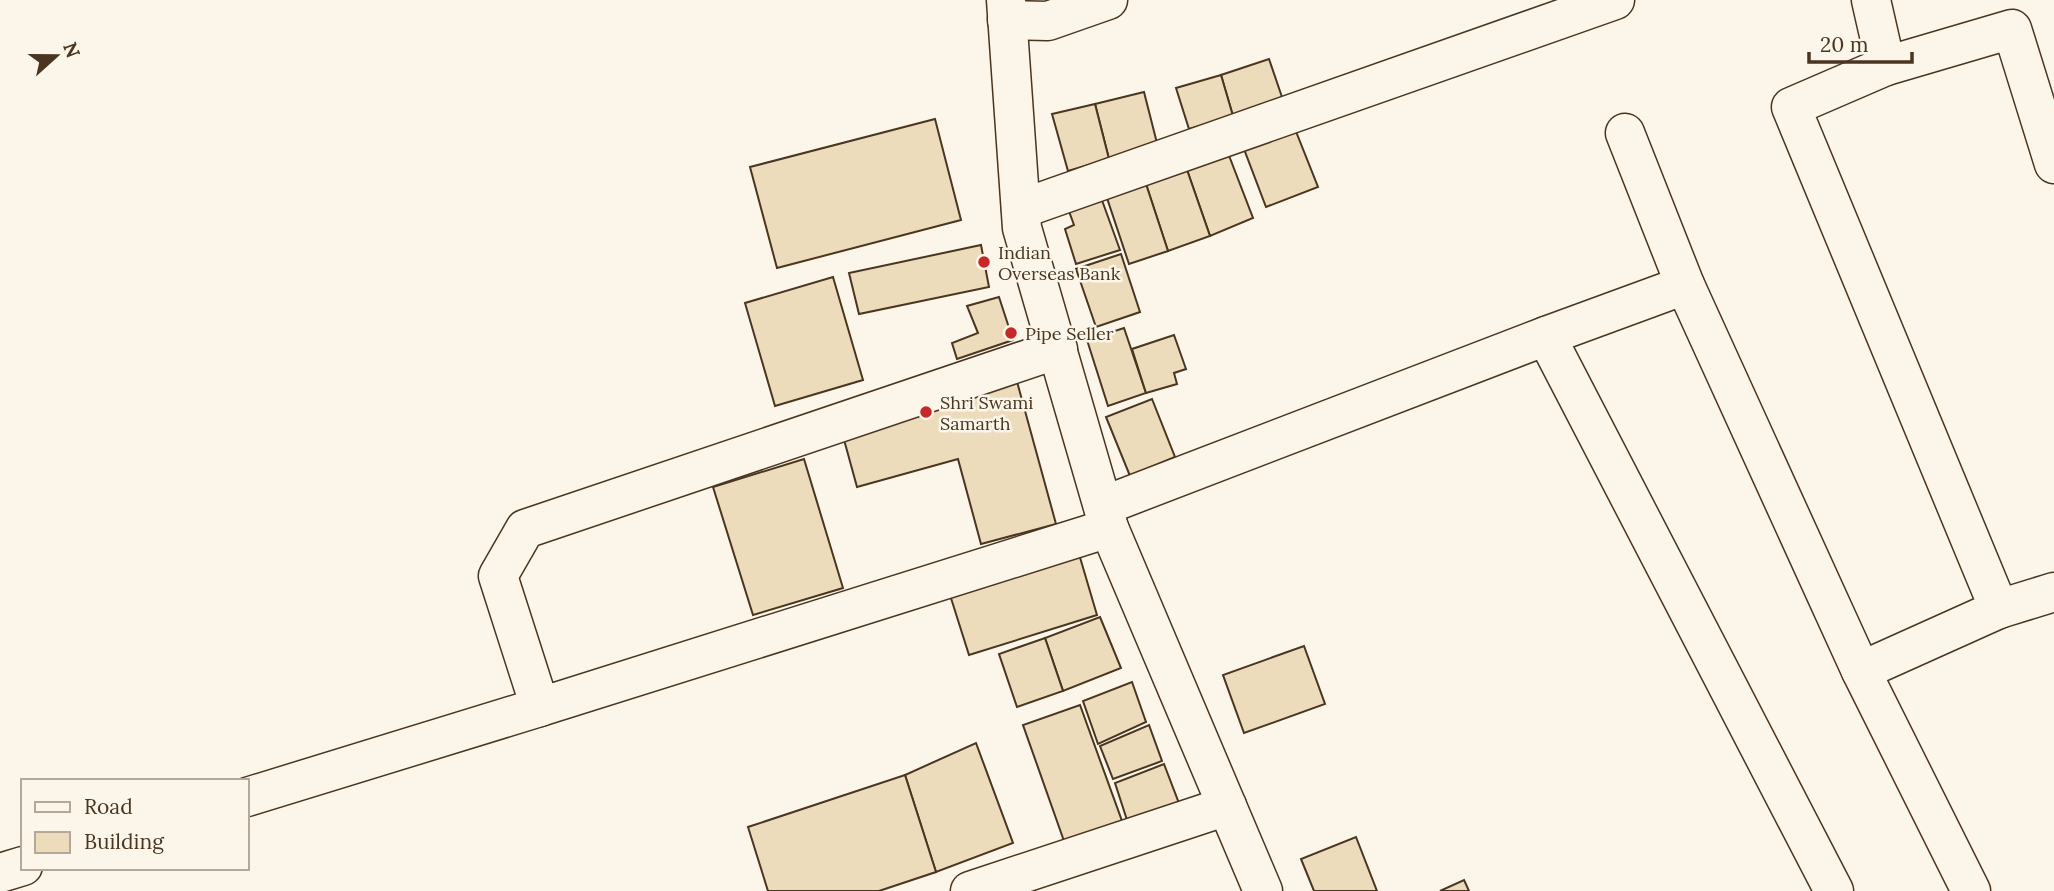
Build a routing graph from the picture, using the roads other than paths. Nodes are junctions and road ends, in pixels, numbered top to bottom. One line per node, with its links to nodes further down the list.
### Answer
1 (1108, 0): 4 (street)
2 (1615, 0): 8 (street)
3 (1871, 0): 5 (street)
4 (1007, 10): 8 (street)
5 (1886, 66): 7 (street); 14 (street)
6 (1625, 133): 9 (street)
7 (2054, 164)
8 (1021, 209): 11 (street)
9 (1685, 285): 10 (street); 15 (street)
10 (1546, 336): 12 (street); 24 (street)
11 (1058, 349): 12 (street); 16 (street)
12 (1106, 517): 16 (street); 18 (street)
13 (2054, 592): 14 (street)
14 (1999, 610): 15 (street)
15 (1861, 671): 25 (street)
16 (540, 707): 17 (street)
17 (248, 797)
18 (1227, 806): 21 (street); 23 (street)
19 (21, 867): 20 (street)
20 (0, 873)
21 (1012, 884): 22 (street)
22 (970, 891)
23 (1264, 891)
24 (1834, 891)
25 (1971, 891)

